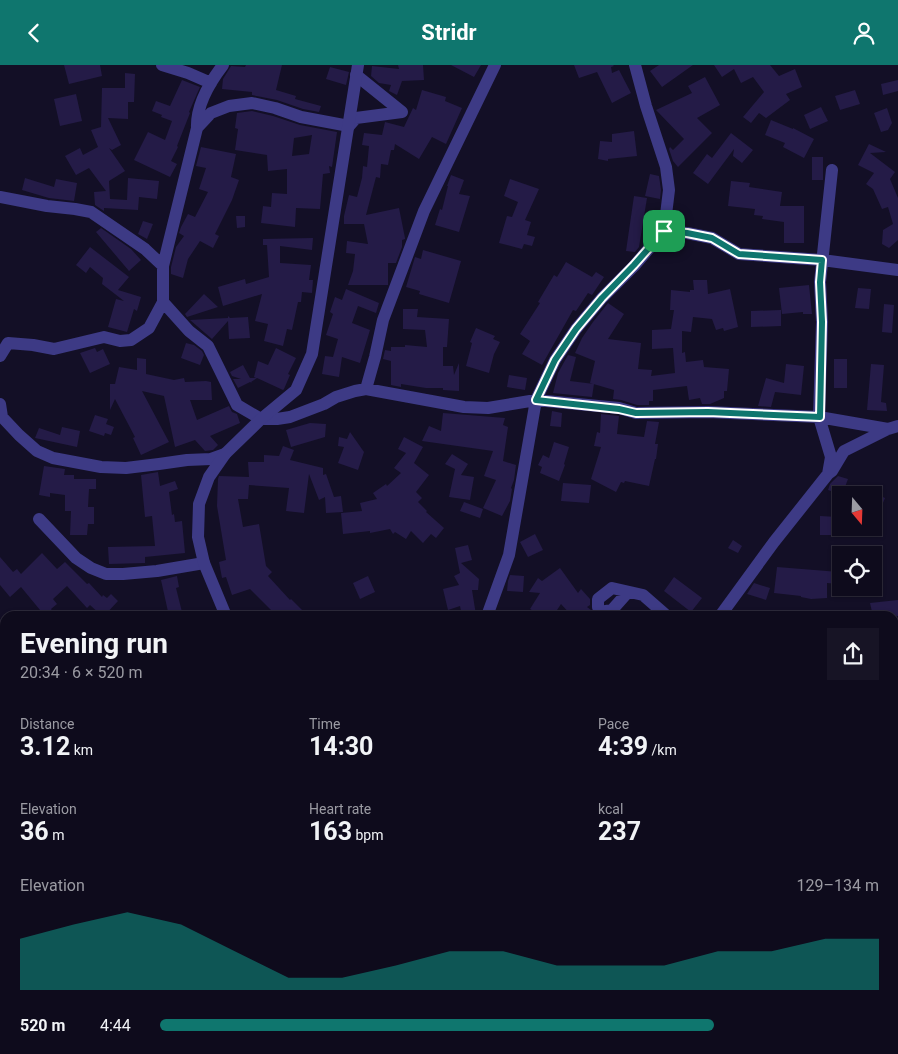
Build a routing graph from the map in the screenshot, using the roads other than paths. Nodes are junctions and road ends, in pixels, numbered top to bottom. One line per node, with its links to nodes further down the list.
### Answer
1 (162, 65): 6 (street)
2 (223, 65): 6 (street)
3 (495, 65): 17 (street)
4 (635, 65): 11 (street)
5 (357, 70): 7 (street); 7 (street)
6 (211, 83): 8 (street)
7 (349, 126): 8 (street); 21 (street)
8 (197, 128): 13 (street)
9 (832, 170): 12 (street)
10 (0, 197): 13 (street)
11 (664, 231): 12 (street); 18 (street)
12 (822, 260): 14 (street); 20 (street)
13 (163, 266): 15 (street)
14 (898, 270)
15 (163, 302): 16 (street); 21 (street)
16 (0, 356)
17 (366, 389): 18 (street); 21 (street)
18 (536, 400): 20 (street); 29 (street)
19 (0, 404): 23 (street)
20 (820, 417): 22 (street); 24 (street)
21 (261, 419): 23 (street)
22 (893, 428): 24 (street)
23 (225, 454): 26 (street)
24 (828, 474): 31 (street)
25 (40, 519): 26 (street)
26 (204, 563): 28 (street)
27 (628, 591): 30 (street)
28 (224, 611)
29 (489, 611)
30 (661, 611)
31 (724, 611)

